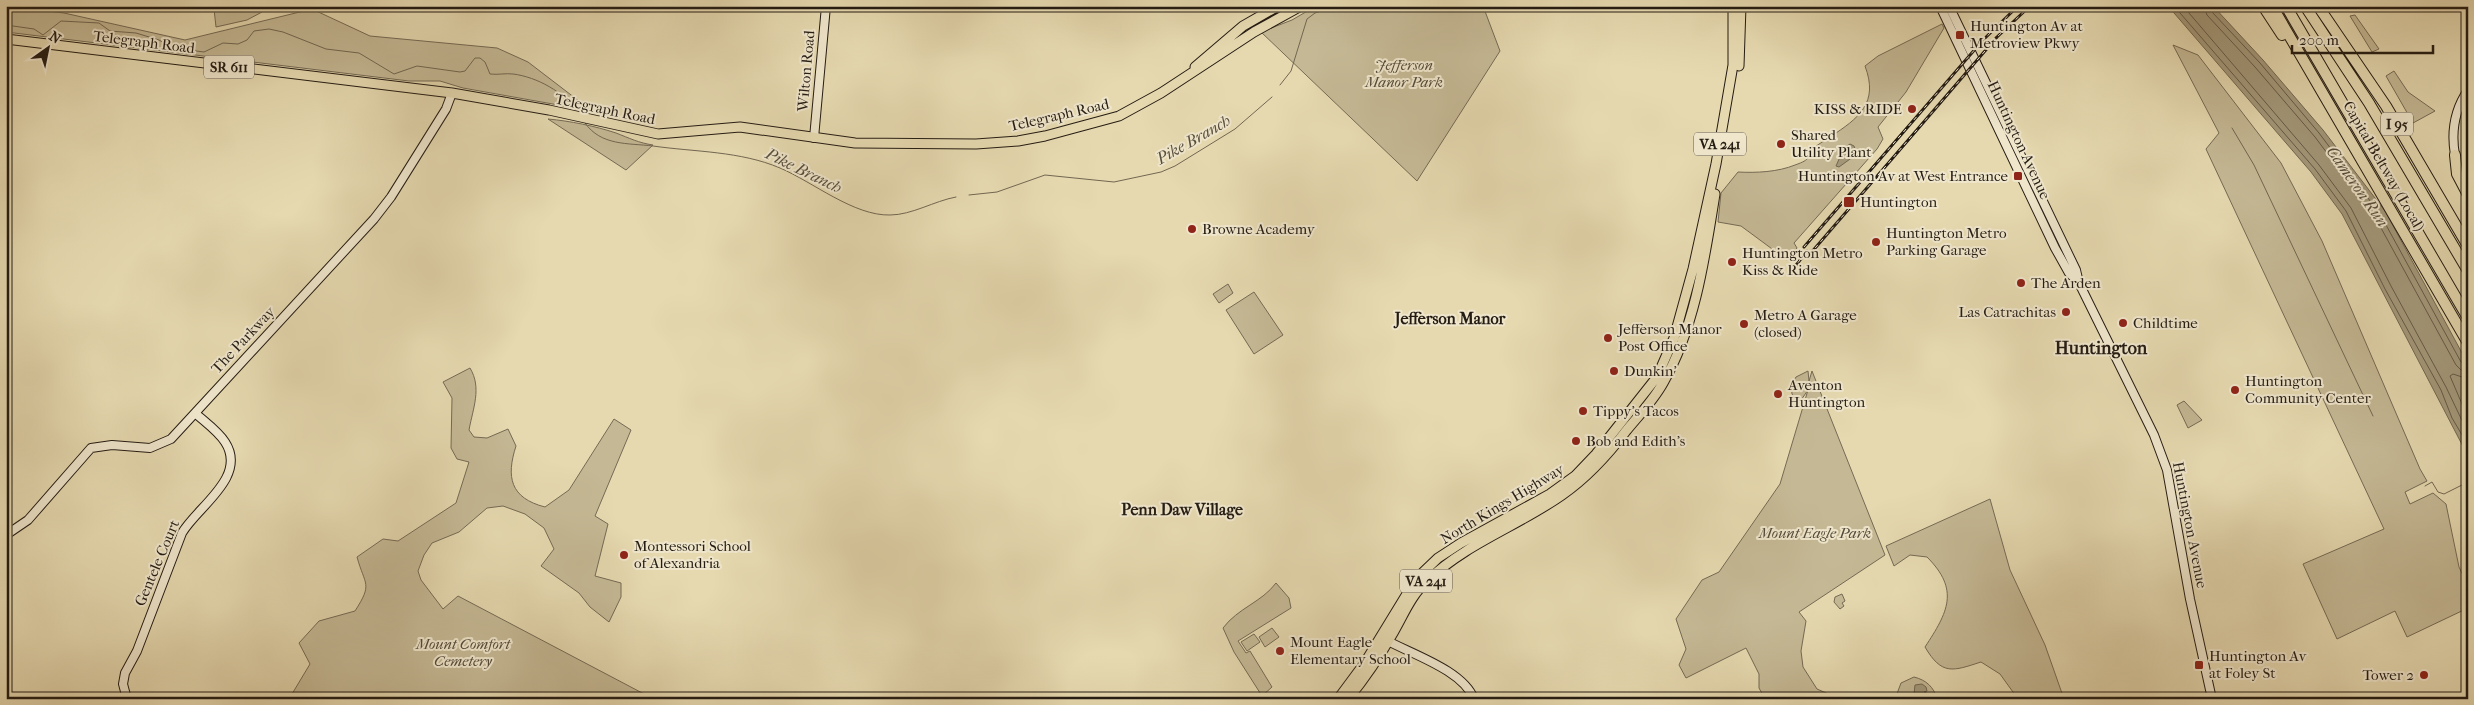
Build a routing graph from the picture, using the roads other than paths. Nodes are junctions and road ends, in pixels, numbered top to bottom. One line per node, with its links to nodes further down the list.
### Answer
1 (826, 6): 18 (street, Wilton Road)
2 (1278, 6): 14 (main road, Telegraph Road / SR 611)
3 (1300, 6): 14 (main road, Telegraph Road / SR 611)
4 (1733, 6): 27 (main road, North Kings Highway / VA 241)
5 (1741, 6): 28 (main road, North Kings Highway / VA 241)
6 (1940, 6): 24 (street, Huntington Avenue)
7 (1949, 6): 24 (street, Huntington Avenue)
8 (2263, 6): 17 (highway)
9 (2272, 6): 17 (highway, Capital Beltway (Local))
10 (2286, 6): 25 (highway, I 95)
11 (2304, 6): 23 (highway, I 95)
12 (2318, 6): 22 (highway, Capital Beltway (Local) / I 95)
13 (6, 38): 16 (main road, Telegraph Road / SR 611)
14 (1187, 76): 18 (main road, Telegraph Road / SR 611)
15 (2468, 90): 19 (street)
16 (452, 93): 18 (main road, Telegraph Road / SR 611); 29 (street, The Parkway)
17 (2329, 101): 26 (highway, Capital Beltway (Local))
18 (814, 138)
19 (2455, 154): 20 (highway); 21 (highway)
20 (2468, 182)
21 (2467, 194)
22 (2468, 246)
23 (2468, 271)
24 (2079, 283): 36 (street, Huntington Avenue)
25 (2468, 318)
26 (2468, 343)
27 (1650, 386): 28 (main road); 31 (main road, North Kings Highway / VA 241)
28 (1659, 390): 31 (main road, North Kings Highway / VA 241)
29 (195, 413): 30 (street, The Parkway); 32 (street, Gentele Court)
30 (6, 535)
31 (1384, 639): 33 (main road, North Kings Highway / VA 241); 34 (main road, North Kings Highway / VA 241); 35 (street)
32 (127, 699)
33 (1338, 699)
34 (1348, 699)
35 (1474, 699)
36 (2212, 699)

